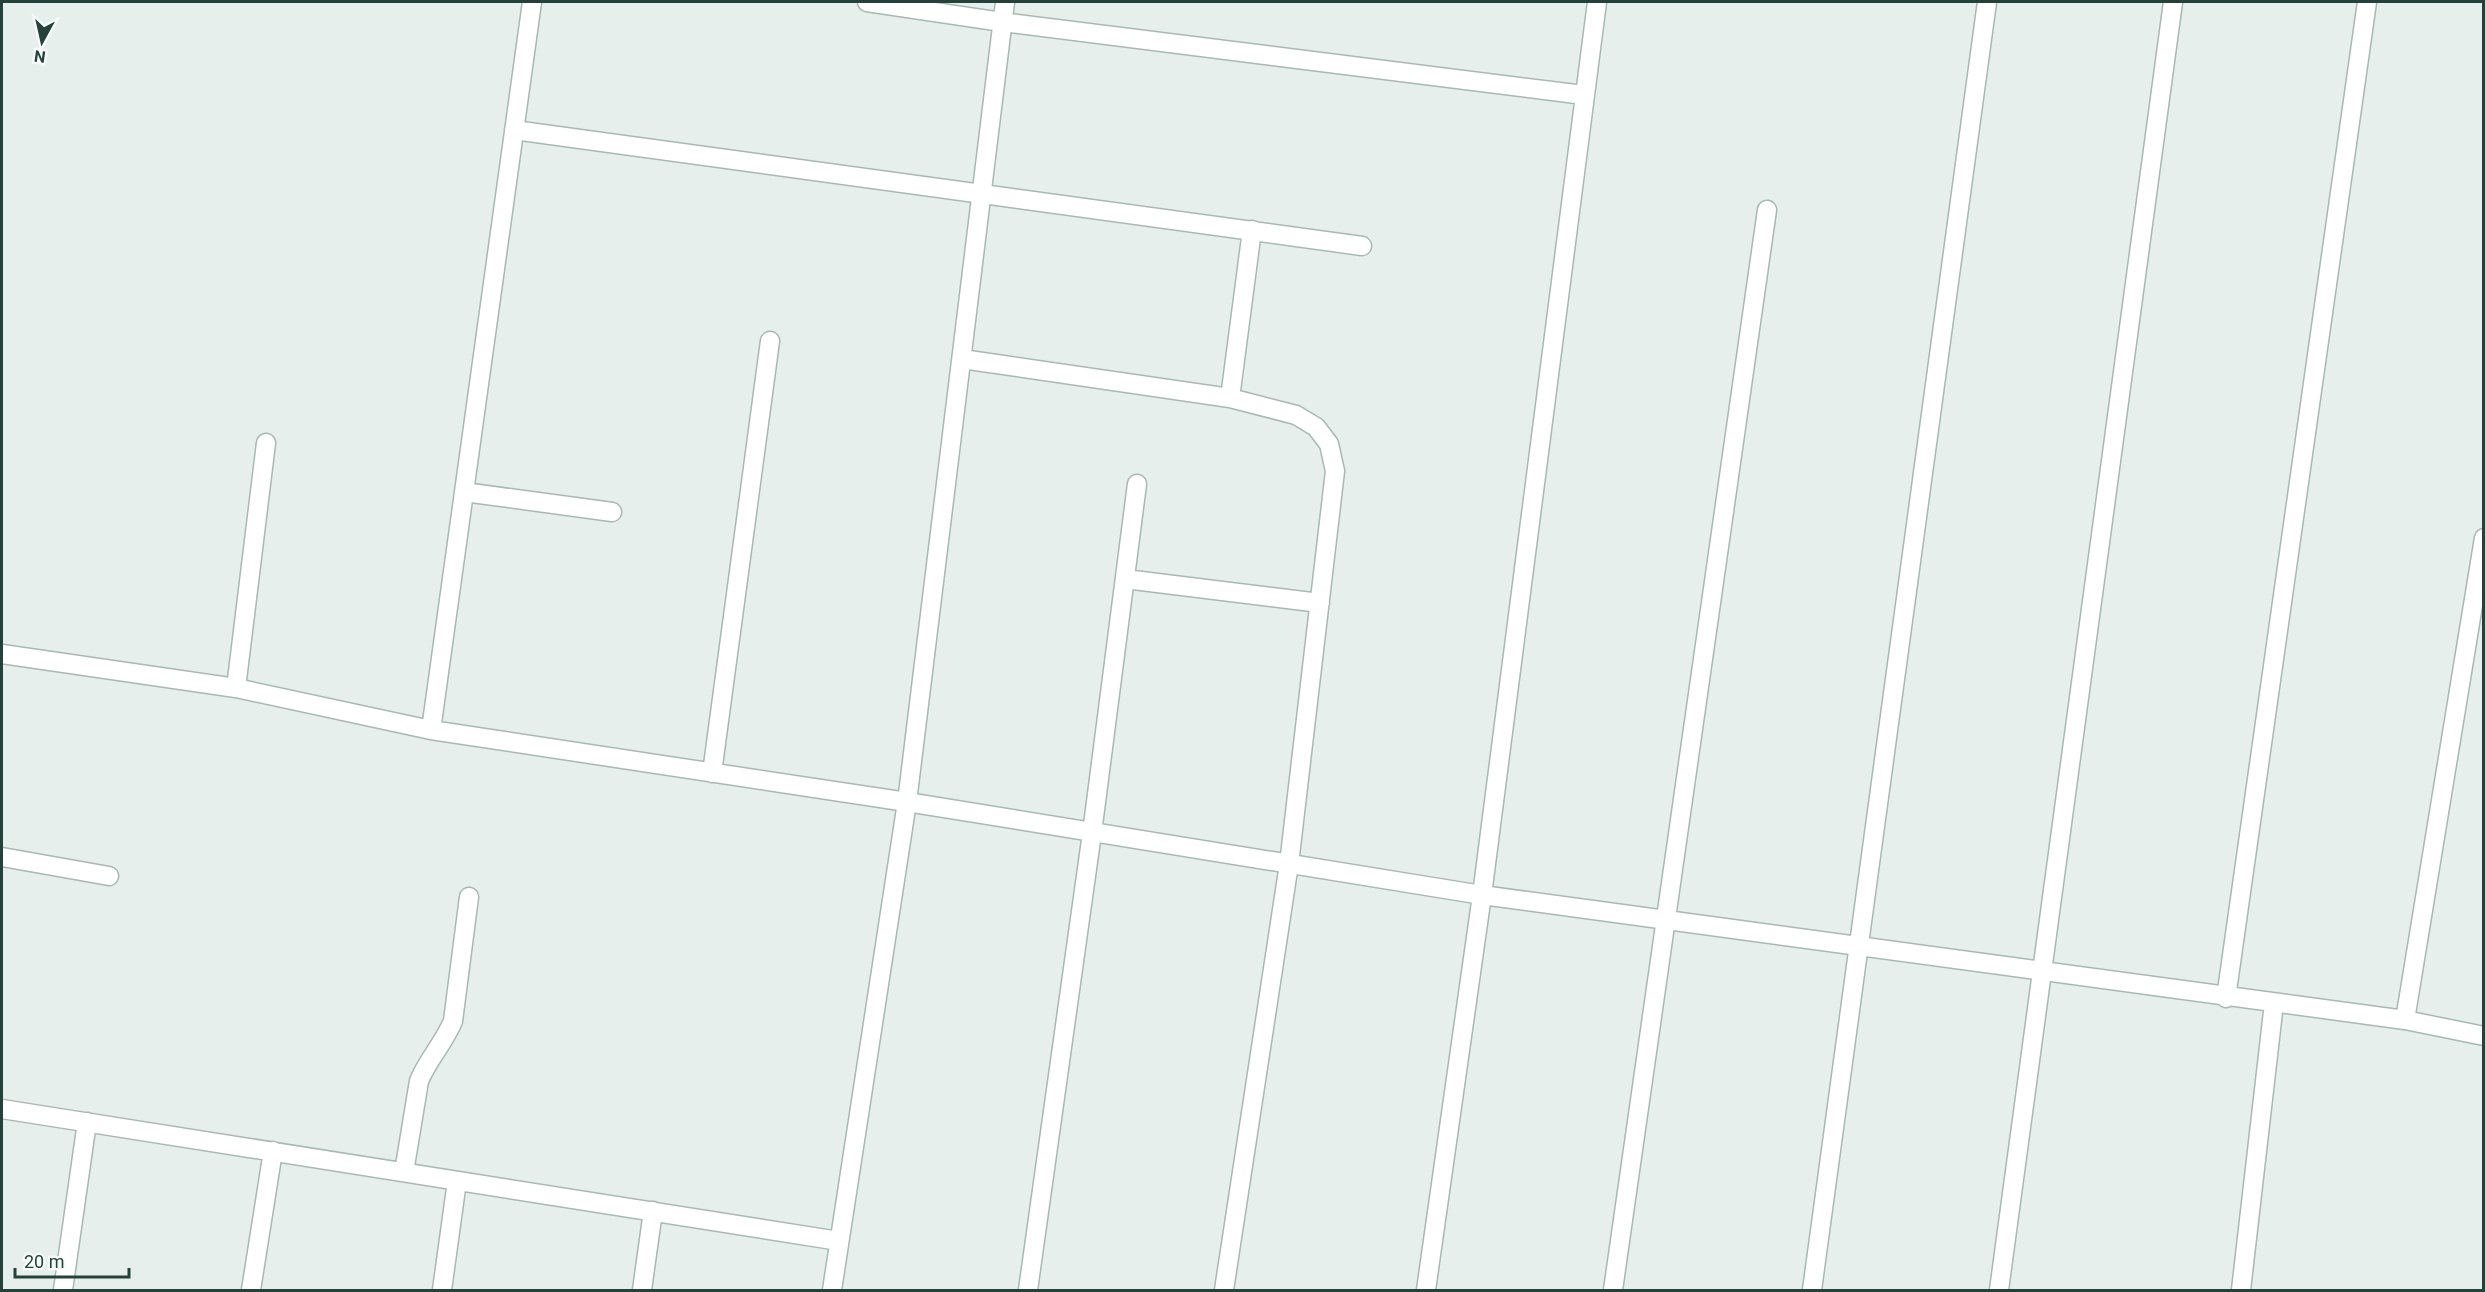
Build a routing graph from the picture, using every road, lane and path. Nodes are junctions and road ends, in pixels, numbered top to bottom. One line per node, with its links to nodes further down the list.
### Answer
1 (532, 2): 10 (street)
2 (867, 2): 8 (street)
3 (1005, 2): 8 (street)
4 (1597, 2): 9 (street)
5 (1987, 2): 37 (street)
6 (2173, 2): 38 (street)
7 (2367, 2): 39 (street)
8 (1002, 22): 9 (street); 11 (street)
9 (1584, 95): 34 (street)
10 (514, 130): 11 (street); 20 (street)
11 (982, 192): 13 (street); 16 (street)
12 (1767, 210): 36 (street)
13 (1252, 230): 14 (street); 17 (street)
14 (1362, 246)
15 (770, 341): 28 (street)
16 (962, 359): 17 (street); 29 (street)
17 (1230, 398): 24 (street)
18 (266, 443): 26 (street)
19 (1137, 484): 23 (street)
20 (464, 492): 21 (street); 27 (street)
21 (612, 512)
22 (2484, 538): 41 (street)
23 (1125, 579): 24 (street); 30 (street)
24 (1320, 603): 32 (street)
25 (2, 654): 26 (street)
26 (236, 688): 27 (street)
27 (431, 730): 28 (street)
28 (712, 773): 29 (street)
29 (908, 802): 30 (street); 49 (street)
30 (1092, 833): 32 (street); 55 (street)
31 (2, 857): 33 (street)
32 (1289, 864): 34 (street); 56 (street)
33 (109, 876)
34 (1482, 895): 36 (street); 57 (street)
35 (469, 897): 46 (street)
36 (1666, 920): 37 (street); 58 (street)
37 (1859, 947): 38 (street); 59 (street)
38 (2042, 972): 39 (street); 60 (street)
39 (2226, 998): 40 (street)
40 (2274, 1003): 41 (street); 61 (street)
41 (2405, 1020): 42 (street)
42 (2484, 1036)
43 (2, 1109): 44 (street)
44 (87, 1122): 45 (street); 50 (street)
45 (273, 1152): 46 (street); 51 (street)
46 (404, 1172): 47 (street)
47 (457, 1180): 48 (street); 52 (street)
48 (653, 1211): 49 (street); 53 (street)
49 (839, 1241): 54 (street)
50 (63, 1290)
51 (251, 1290)
52 (442, 1290)
53 (642, 1290)
54 (832, 1290)
55 (1028, 1290)
56 (1224, 1290)
57 (1426, 1290)
58 (1613, 1290)
59 (1812, 1290)
60 (1999, 1290)
61 (2241, 1290)

